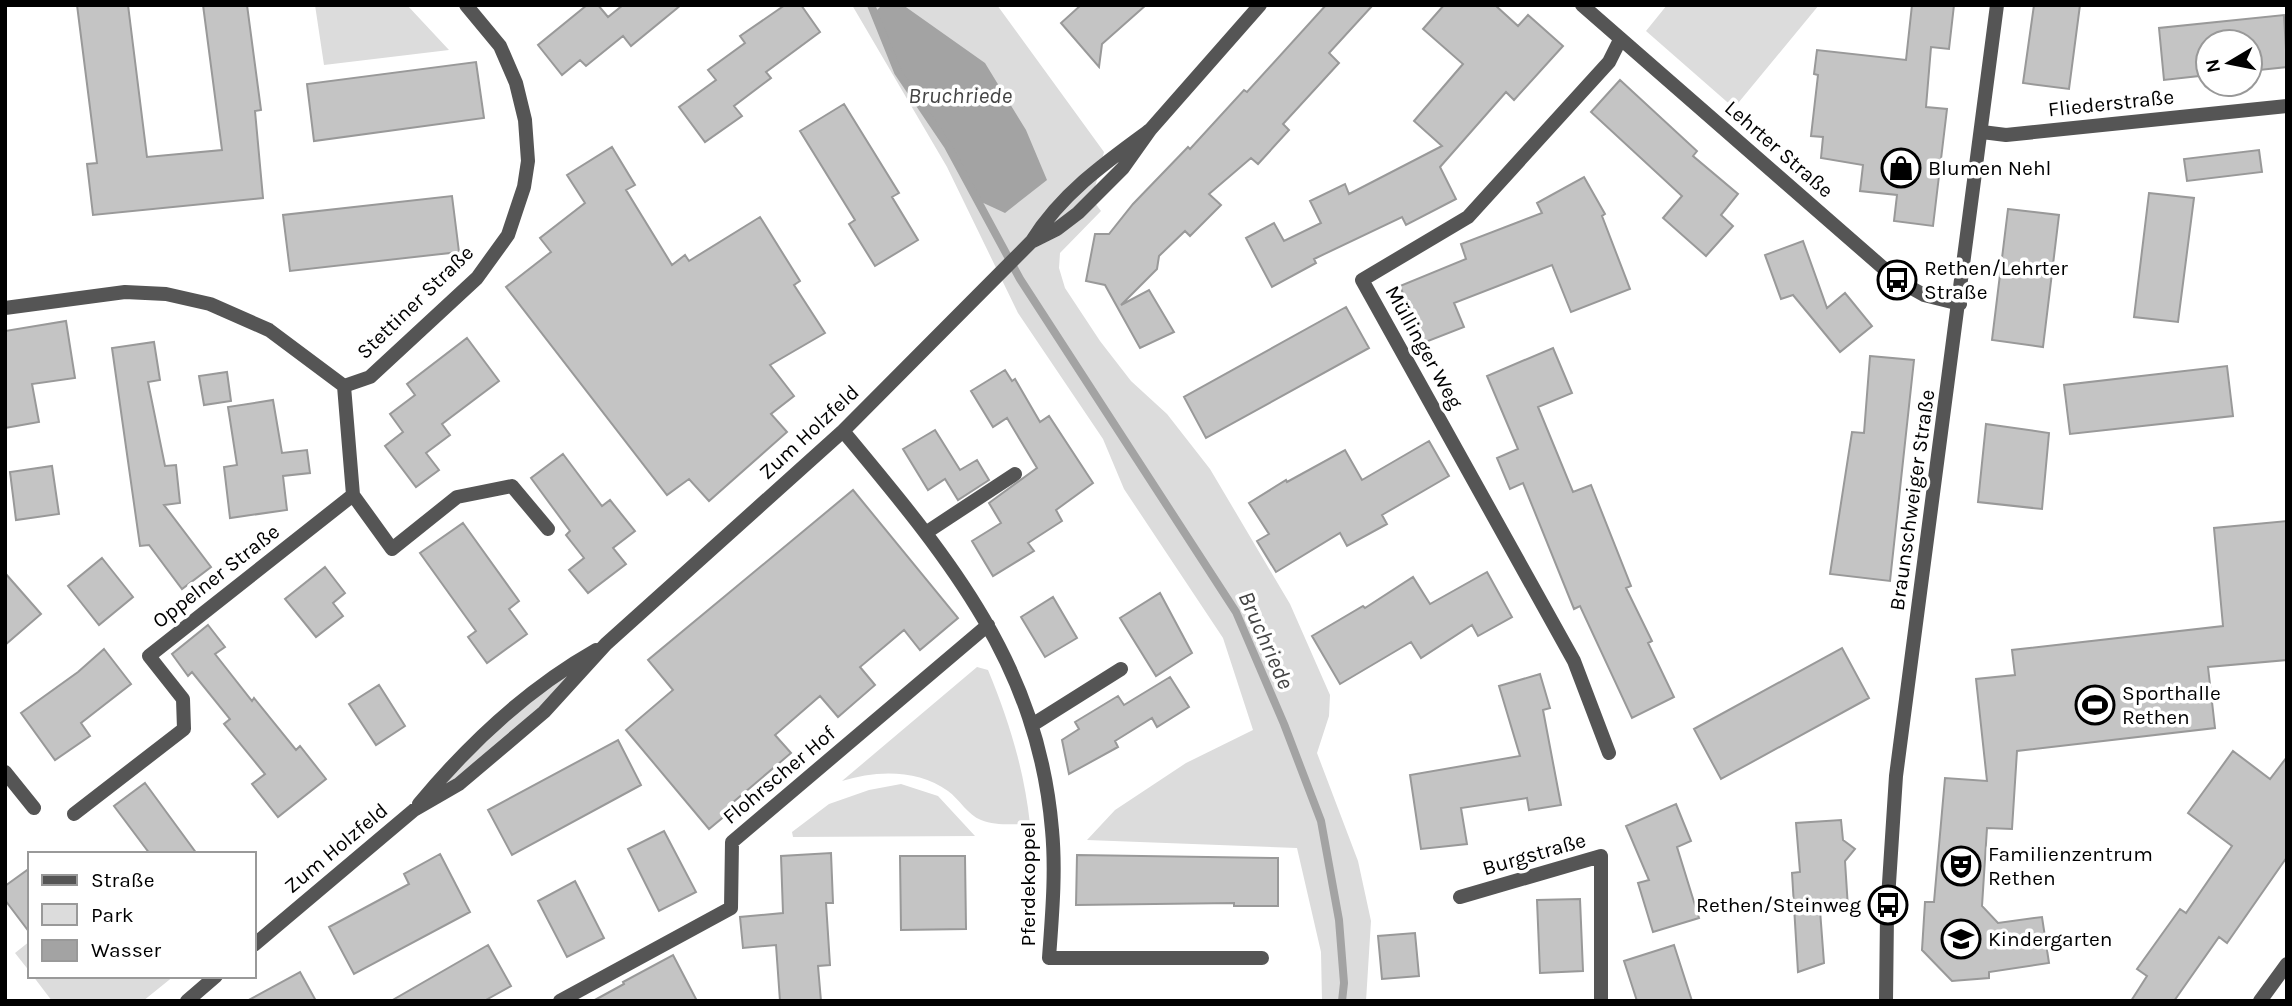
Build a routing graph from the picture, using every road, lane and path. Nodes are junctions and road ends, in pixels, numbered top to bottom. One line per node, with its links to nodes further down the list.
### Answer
1 (466, 5): 10 (street, Stettiner Straße)
2 (1260, 5): 11 (street, Zum Holzfeld)
3 (1582, 5): 5 (street, Lehrter Straße)
4 (1997, 5): 7 (street, Braunschweiger Straße)
5 (1620, 40): 8 (street, Lehrter Straße); 20 (street, Müllinger Weg)
6 (2287, 106): 7 (street, Fliederstraße)
7 (1982, 132): 8 (street, Braunschweiger Straße)
8 (1960, 304): 33 (street, Braunschweiger Straße)
9 (5, 308): 10 (street)
10 (344, 386): 13 (street)
11 (843, 431): 15 (street, Pferdekoppel); 17 (street, Zum Holzfeld)
12 (1015, 474): 15 (street)
13 (353, 495): 14 (street); 24 (street, Oppelner Straße)
14 (548, 529)
15 (927, 532): 16 (street, Pferdekoppel)
16 (988, 625): 19 (street, Pferdekoppel); 31 (street, Flohrscher Hof)
17 (606, 644): 23 (street, Zum Holzfeld); 23 (street, Zum Holzfeld)
18 (1122, 669): 19 (street)
19 (1032, 725): 27 (street, Pferdekoppel)
20 (1609, 753)
21 (5, 772): 22 (street)
22 (34, 808)
23 (414, 810): 26 (street, Zum Holzfeld)
24 (74, 814)
25 (1460, 897): 32 (street, Burgstraße)
26 (256, 943)
27 (1262, 958)
28 (2287, 964): 34 (street)
29 (214, 978): 30 (street)
30 (196, 998)
31 (560, 1001)
32 (1601, 1001)
33 (1886, 1001)
34 (2260, 1001)

